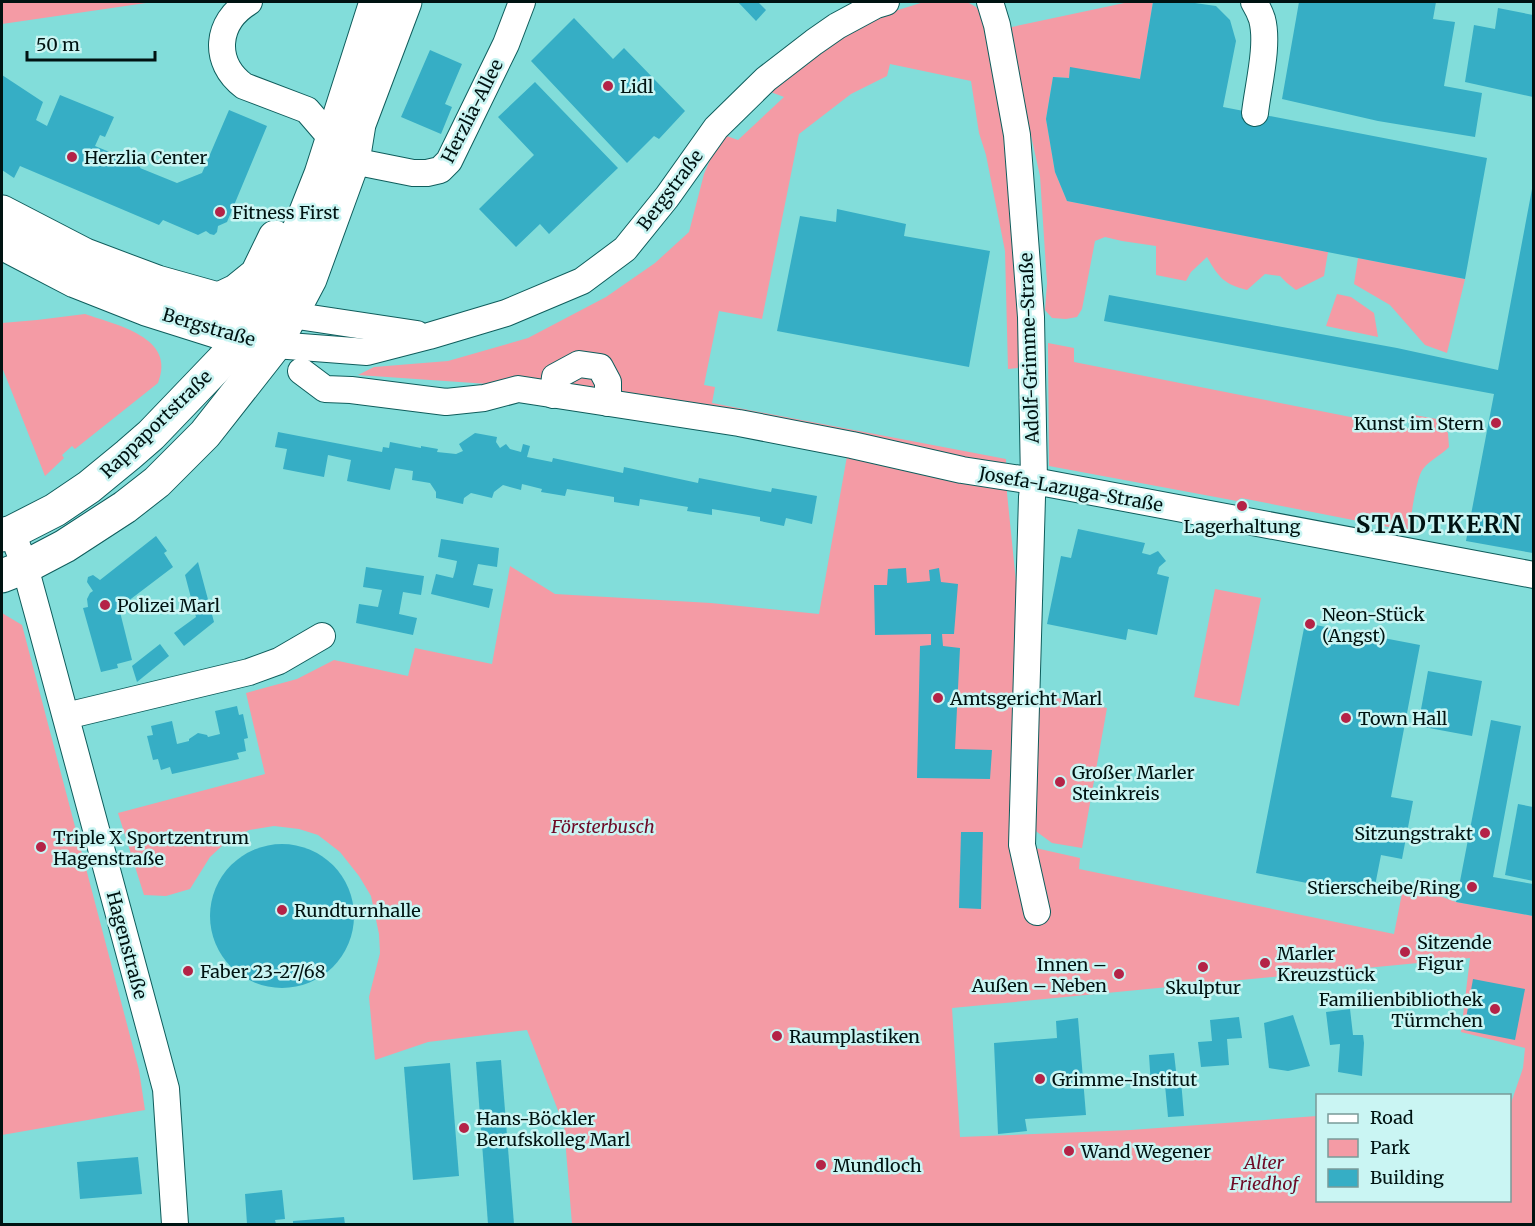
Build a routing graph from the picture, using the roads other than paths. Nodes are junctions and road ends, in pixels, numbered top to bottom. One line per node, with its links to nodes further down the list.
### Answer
1 (249, 2): 10 (street, Herzlia-Allee)
2 (369, 2): 10 (main road)
3 (376, 2): 10 (main road)
4 (405, 2): 10 (main road)
5 (522, 2): 10 (street, Herzlia-Allee)
6 (886, 2): 15 (street, Bergstraße)
7 (990, 2): 21 (street, Adolf-Grimme-Straße)
8 (1254, 2): 9 (street)
9 (1254, 113)
10 (335, 141): 13 (main road); 14 (main road)
11 (2, 212): 13 (main road, Bergstraße)
12 (2, 243): 16 (main road, Bergstraße)
13 (219, 299): 14 (main road, Bergstraße)
14 (276, 313): 15 (street, Bergstraße); 16 (main road); 17 (main road)
15 (429, 336): 17 (street, Bergstraße)
16 (242, 339): 17 (main road, Bergstraße); 22 (main road, Rappaportstraße)
17 (275, 345): 23 (main road, Rappaportstraße)
18 (301, 371): 19 (street, Josefa-Lazuga-Straße)
19 (553, 394): 20 (street, Josefa-Lazuga-Straße); 20 (street)
20 (608, 403): 21 (street, Josefa-Lazuga-Straße)
21 (1034, 480): 24 (street, Josefa-Lazuga-Straße); 27 (street, Adolf-Grimme-Straße)
22 (7, 533): 23 (street, Hagenstraße)
23 (13, 572): 26 (street, Hagenstraße)
24 (1533, 575)
25 (322, 636): 26 (street)
26 (66, 716): 28 (street, Hagenstraße)
27 (1038, 912)
28 (175, 1224)

